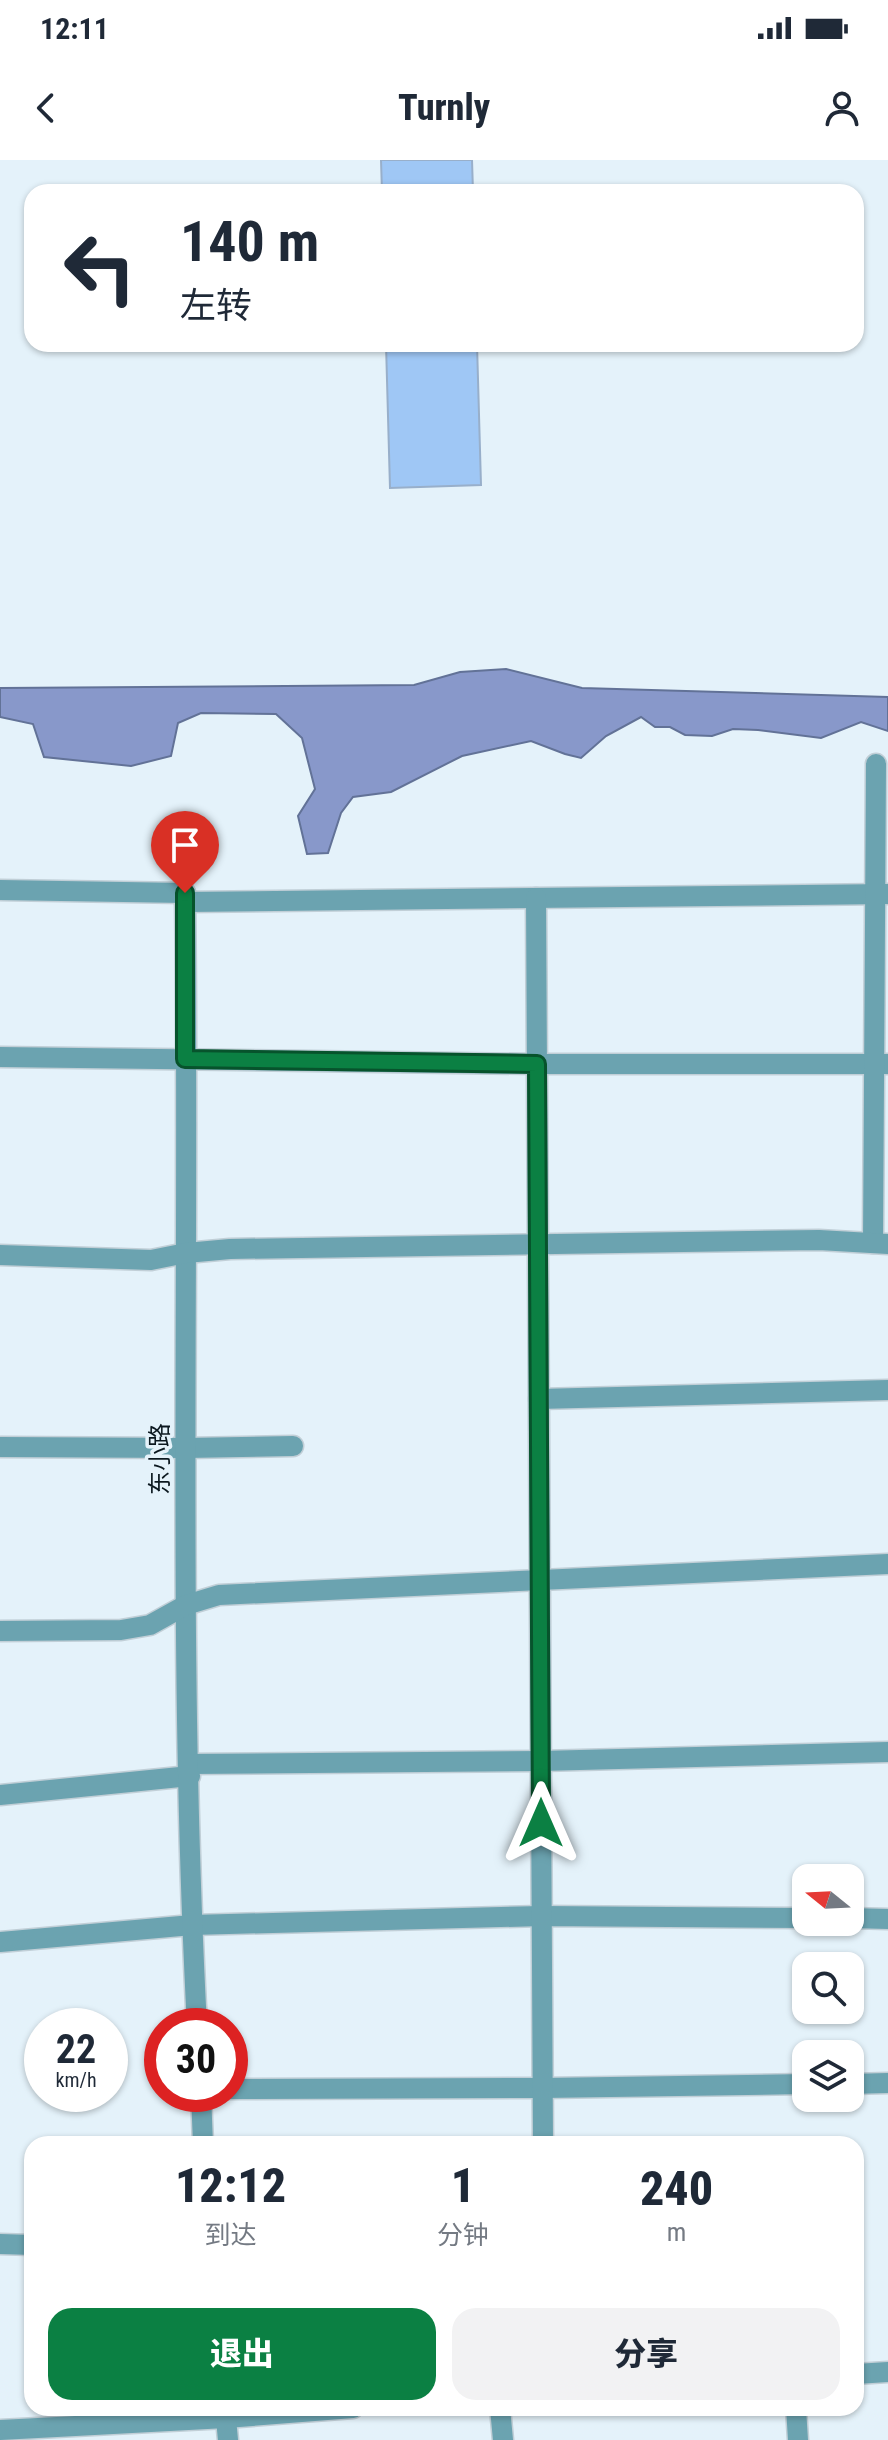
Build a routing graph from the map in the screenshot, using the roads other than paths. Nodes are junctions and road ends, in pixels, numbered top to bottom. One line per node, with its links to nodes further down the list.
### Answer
1 (876, 764): 3 (street)
2 (0, 890): 4 (street)
3 (882, 894): 5 (street); 9 (street)
4 (185, 897): 5 (street); 7 (street, 东小路)
5 (536, 898): 8 (street)
6 (0, 1057): 7 (street)
7 (185, 1059): 8 (street); 12 (street, 东小路)
8 (537, 1064): 9 (street); 11 (street)
9 (881, 1064): 10 (street)
10 (881, 1243): 11 (street)
11 (538, 1244): 12 (street); 15 (street)
12 (186, 1253): 13 (street); 18 (street, 东小路)
13 (0, 1255)
14 (888, 1390): 15 (street)
15 (539, 1399): 20 (street)
16 (293, 1446): 18 (street)
17 (0, 1447): 18 (street)
18 (186, 1448): 21 (street, 东小路)
19 (888, 1564): 20 (street)
20 (539, 1580): 21 (street); 24 (street)
21 (186, 1605): 22 (street); 25 (street, 东小路)
22 (0, 1631)
23 (888, 1752): 24 (street)
24 (541, 1761): 25 (street); 27 (street)
25 (190, 1770): 26 (street); 31 (street, 东小路)
26 (0, 1795)
27 (542, 1916): 28 (street); 31 (street); 37 (street)
28 (792, 1918)
29 (864, 1918): 30 (street)
30 (888, 1919)
31 (192, 1925): 32 (street); 33 (street, 东小路)
32 (0, 1942)
33 (196, 2008)
34 (888, 2083): 36 (street)
35 (792, 2084): 37 (street)
36 (864, 2084)
37 (543, 2088): 38 (street); 41 (street)
38 (248, 2089)
39 (202, 2112): 40 (street)
40 (203, 2136)
41 (543, 2136)
42 (0, 2244): 43 (street)
43 (24, 2245)
44 (888, 2372): 45 (street)
45 (864, 2374)
46 (185, 2416): 50 (street)
47 (225, 2416): 51 (street)
48 (501, 2416): 52 (street)
49 (796, 2416): 53 (street)
50 (0, 2430)
51 (228, 2440)
52 (503, 2440)
53 (798, 2440)

